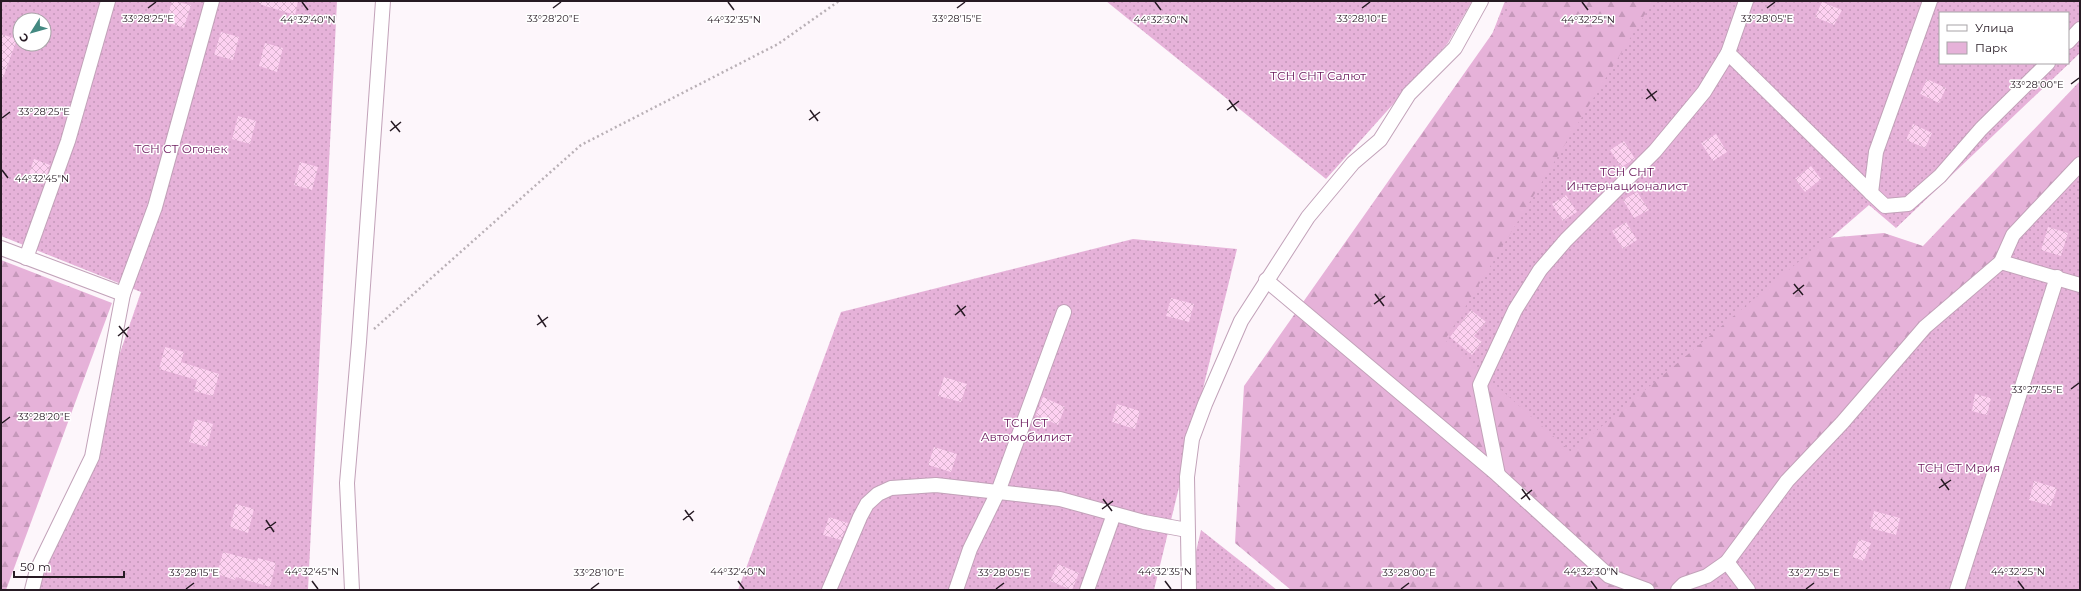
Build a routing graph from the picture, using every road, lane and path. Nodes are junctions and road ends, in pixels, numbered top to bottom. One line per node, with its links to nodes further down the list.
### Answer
1 (108, 1): 15 (street)
2 (212, 1): 20 (street)
3 (383, 1): 22 (street)
4 (839, 1): 22 (path)
5 (1481, 1): 18 (street)
6 (1746, 1): 10 (street)
7 (1930, 1): 13 (street)
8 (2080, 29): 9 (street)
9 (2069, 41)
10 (1728, 53): 13 (street); 23 (street)
11 (2047, 64): 13 (street)
12 (2080, 164): 16 (street)
13 (1871, 193)
14 (1, 248): 15 (street)
15 (26, 258): 20 (street)
16 (2001, 262): 17 (street); 27 (street)
17 (2057, 277): 19 (street); 37 (street)
18 (1266, 280): 23 (street); 26 (street)
19 (2080, 285)
20 (123, 294): 29 (street)
21 (1064, 312): 24 (street)
22 (360, 342): 30 (street)
23 (1498, 475): 35 (street)
24 (998, 492): 25 (street); 31 (street); 32 (street)
25 (1114, 514): 26 (street); 33 (street)
26 (1187, 530): 34 (street)
27 (1727, 562): 28 (street); 36 (street)
28 (1746, 588)
29 (32, 590)
30 (352, 590)
31 (829, 590)
32 (956, 590)
33 (1087, 590)
34 (1189, 590)
35 (1647, 590)
36 (1678, 590)
37 (1957, 590)

